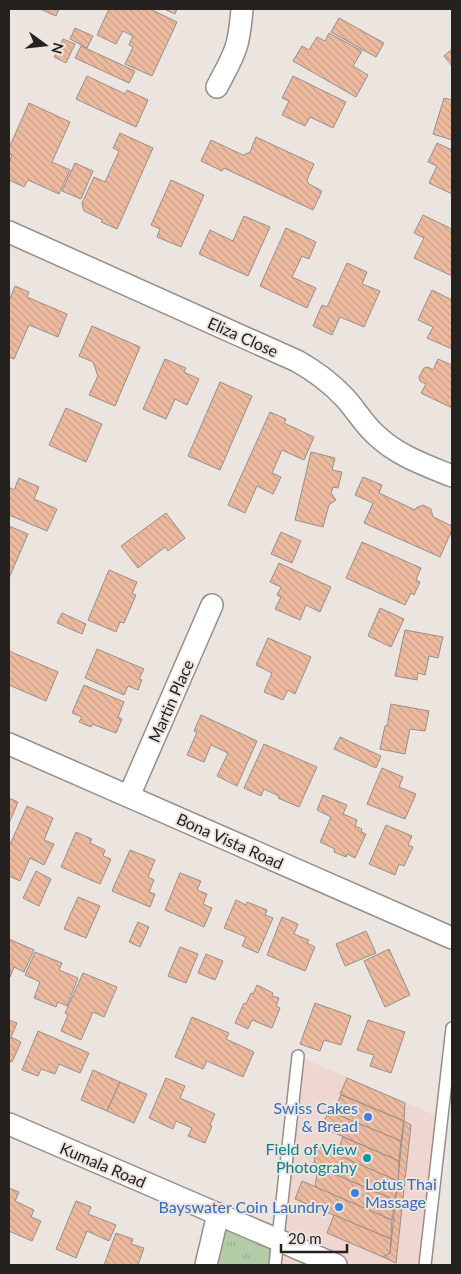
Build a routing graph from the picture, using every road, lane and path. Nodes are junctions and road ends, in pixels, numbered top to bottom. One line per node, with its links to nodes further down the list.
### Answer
1 (242, 9): 2 (street)
2 (217, 87)
3 (9, 232): 4 (street, Eliza Close)
4 (452, 476)
5 (212, 605): 7 (street, Martin Place)
6 (9, 744): 7 (street, Bona Vista Road)
7 (129, 796): 8 (street, Bona Vista Road)
8 (452, 938)
9 (452, 1028): 11 (lane)
10 (298, 1056): 14 (lane)
11 (450, 1062): 18 (lane)
12 (9, 1124): 13 (street, Kumala Road)
13 (218, 1214): 14 (street, Kumala Road); 15 (street)
14 (278, 1240): 16 (lane); 17 (street, Kumala Road)
15 (206, 1265)
16 (275, 1265)
17 (336, 1265)
18 (425, 1265)

